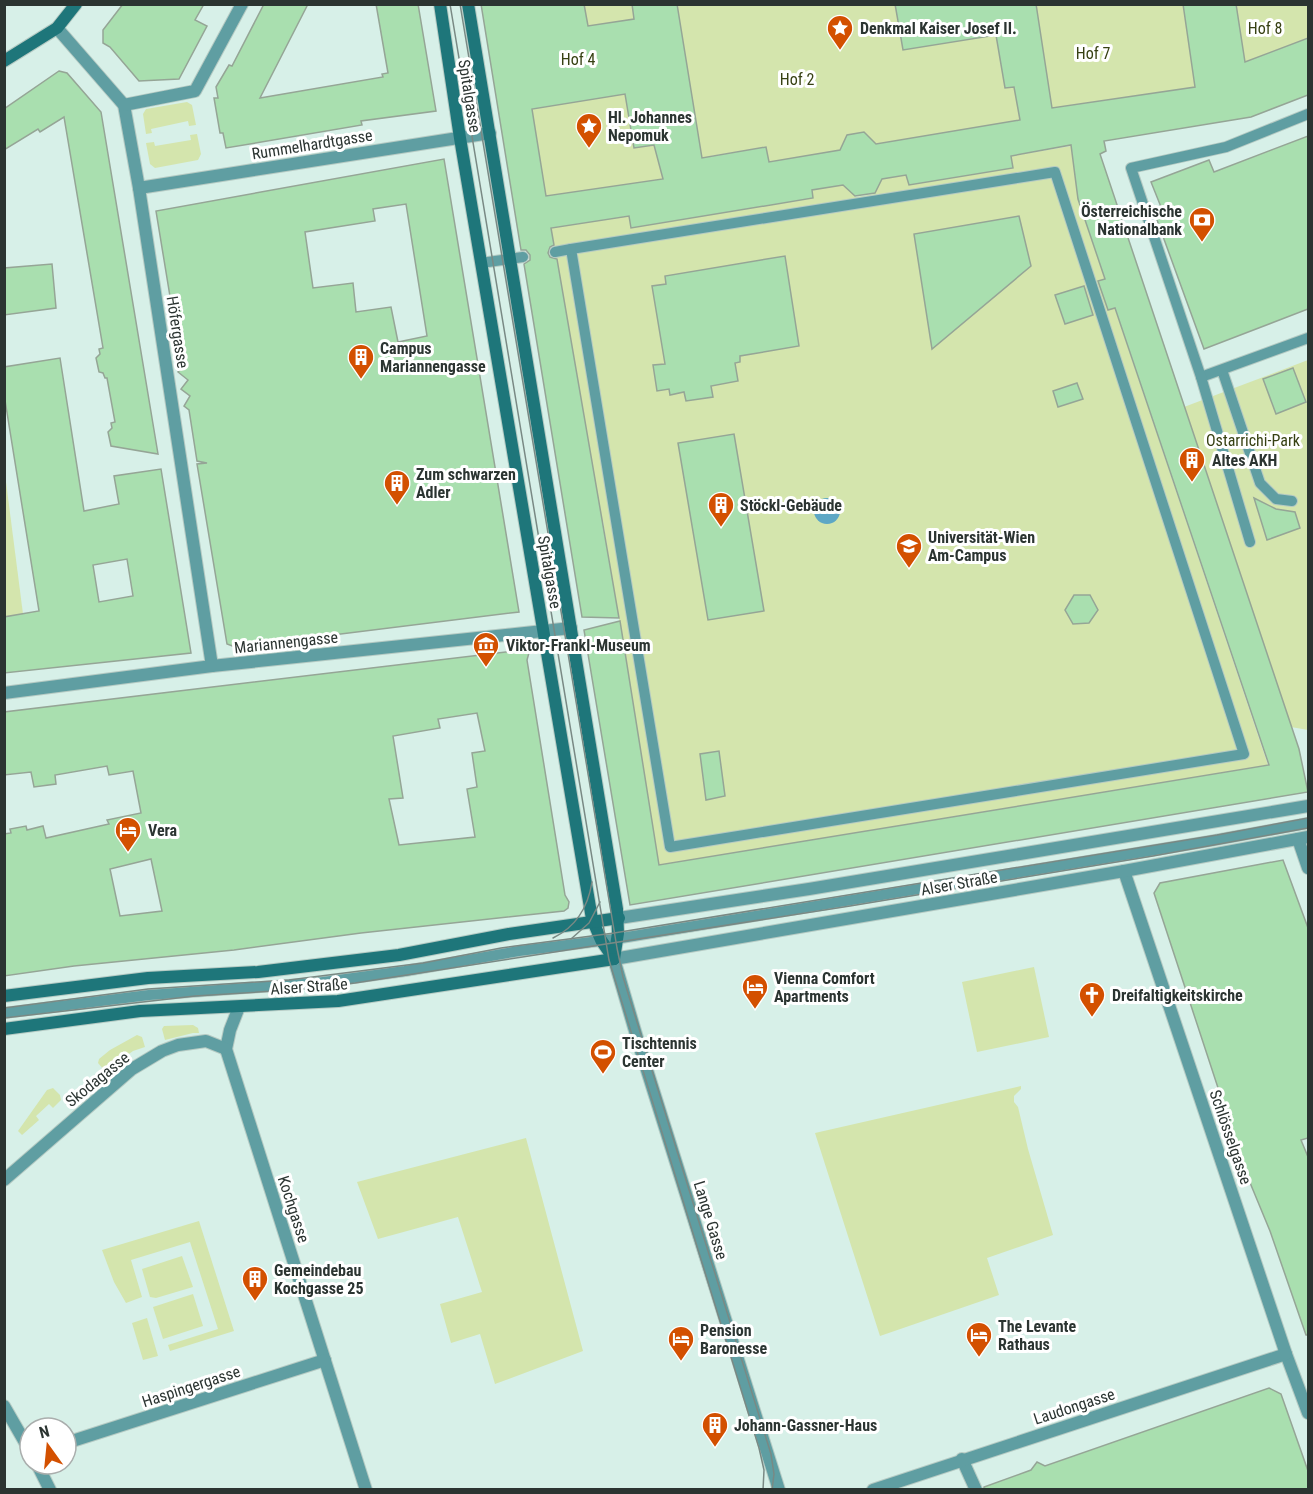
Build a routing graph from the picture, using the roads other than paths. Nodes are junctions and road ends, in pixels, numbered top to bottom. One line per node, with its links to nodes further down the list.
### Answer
1 (76, 4): 5 (main road)
2 (242, 4): 7 (street)
3 (440, 4): 10 (main road, Spitalgasse)
4 (468, 4): 9 (main road, Spitalgasse)
5 (57, 28): 6 (main road); 7 (street)
6 (4, 61)
7 (124, 105): 11 (street, Höfergasse)
8 (1308, 114): 18 (lane)
9 (490, 133): 10 (street, Rummelhardtgasse); 14 (main road, Spitalgasse)
10 (460, 138): 11 (street, Rummelhardtgasse); 15 (main road, Spitalgasse)
11 (139, 188): 23 (street, Höfergasse)
12 (571, 249): 12 (lane); 13 (lane)
13 (555, 252)
14 (517, 257): 15 (lane); 21 (main road, Spitalgasse)
15 (481, 263): 22 (main road, Spitalgasse)
16 (1308, 338): 17 (lane)
17 (1222, 370): 18 (lane); 19 (lane)
18 (1201, 377): 20 (lane)
19 (1292, 501)
20 (1250, 542)
21 (571, 628): 22 (street, Mariannengasse); 30 (main road, Spitalgasse)
22 (543, 631): 23 (street, Mariannengasse); 31 (main road, Spitalgasse)
23 (212, 666): 24 (street, Mariannengasse)
24 (4, 693)
25 (1308, 806): 30 (street, Alser Straße)
26 (1308, 823): 32 (lane)
27 (1303, 838): 28 (street); 29 (street, Alser Straße)
28 (1308, 868)
29 (1124, 872): 34 (street, Alser Straße); 41 (street, Schlösselgasse)
30 (619, 918): 31 (main road, Alser Straße); 32 (main road)
31 (592, 923): 33 (main road); 35 (main road, Alser Straße)
32 (618, 938): 33 (lane); 34 (main road)
33 (601, 940): 34 (main road); 37 (lane)
34 (614, 959): 36 (main road, Alser Straße); 51 (street, Lange Gasse)
35 (4, 996)
36 (239, 1007): 38 (main road, Alser Straße); 39 (street)
37 (4, 1013)
38 (4, 1029)
39 (226, 1049): 40 (street, Skodagasse); 42 (street, Kochgasse)
40 (4, 1180)
41 (1286, 1354): 44 (street, Schlösselgasse); 47 (street, Laudongasse)
42 (325, 1360): 46 (street, Haspingergasse); 50 (street, Kochgasse)
43 (4, 1406): 45 (street)
44 (1308, 1413)
45 (18, 1431)
46 (78, 1439)
47 (963, 1459): 52 (street, Laudongasse); 53 (street)
48 (43, 1476): 49 (street)
49 (50, 1490)
50 (366, 1490)
51 (779, 1490)
52 (873, 1490)
53 (976, 1490)

